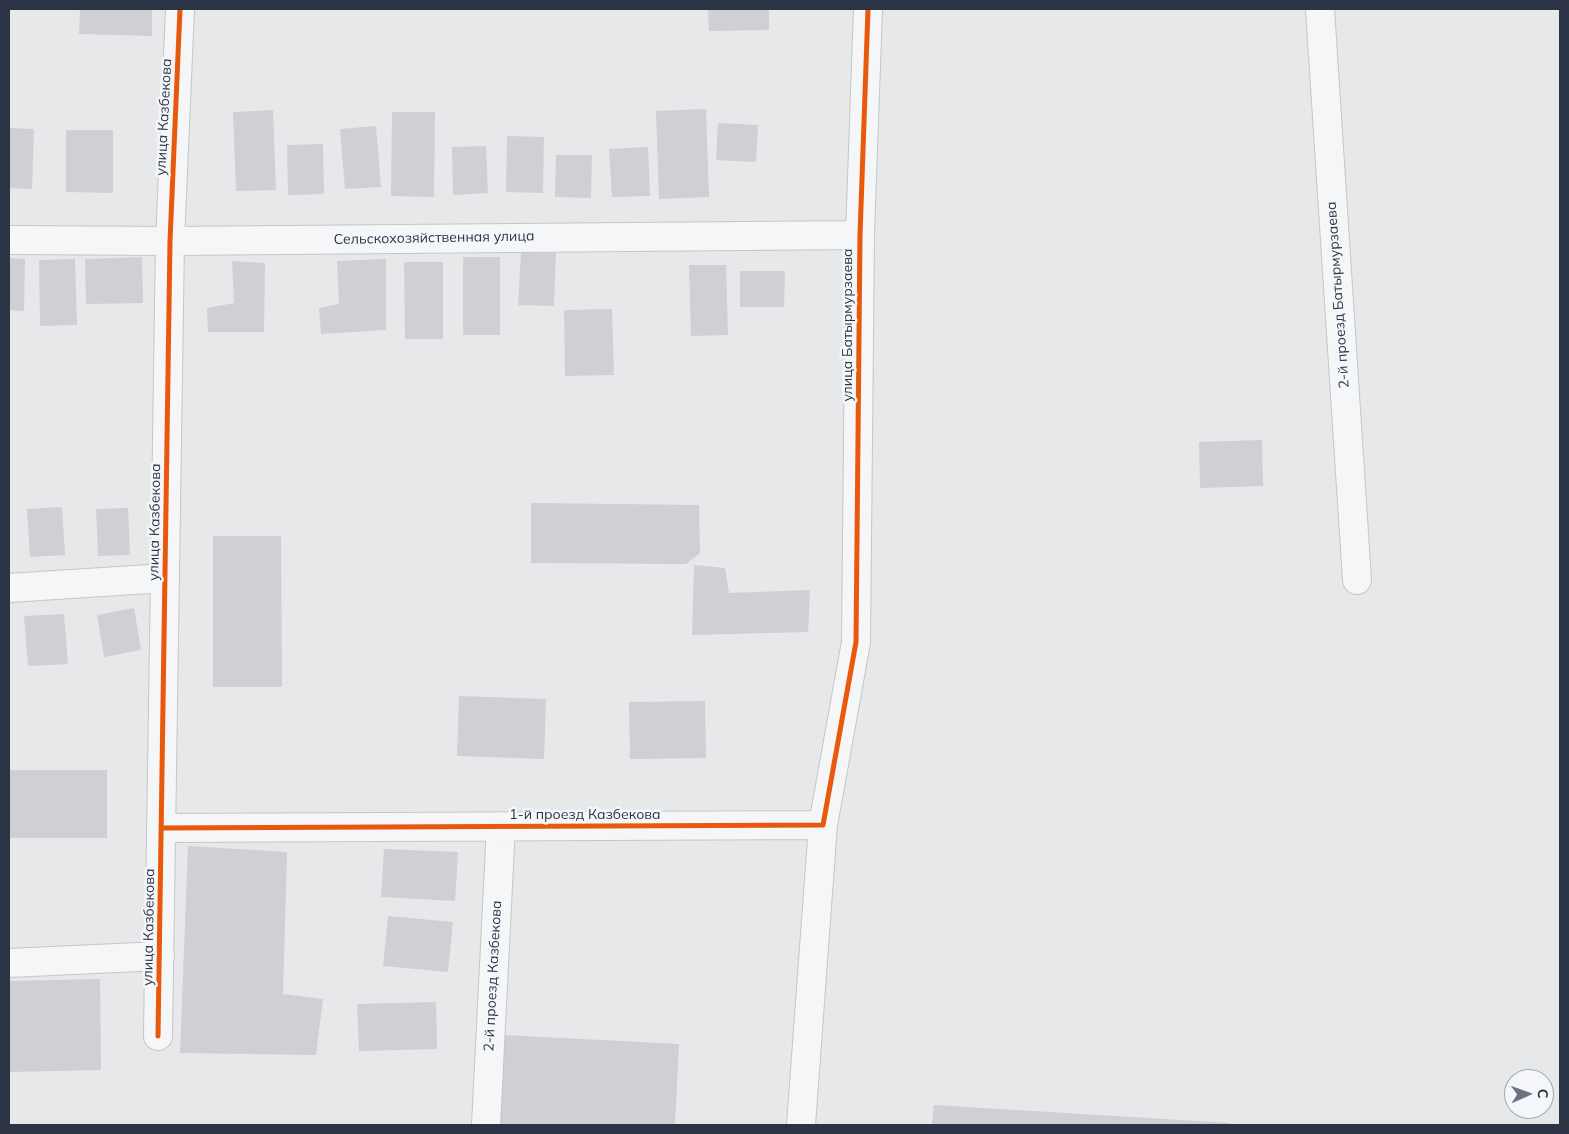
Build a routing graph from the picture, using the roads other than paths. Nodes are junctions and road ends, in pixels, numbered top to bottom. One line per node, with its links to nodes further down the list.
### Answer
1 (180, 9): 6 (street, улица Казбекова)
2 (868, 9): 4 (street, улица Батырмурзаева)
3 (1320, 9): 8 (street, 2-й проезд Батырмурзаева)
4 (860, 235): 6 (street, Сельскохозяйственная улица); 10 (street, улица Батырмурзаева)
5 (9, 240): 6 (street, Сельскохозяйственная улица)
6 (170, 241): 7 (street, улица Казбекова)
7 (165, 578): 9 (street); 12 (street, улица Казбекова)
8 (1357, 580)
9 (9, 588)
10 (823, 825): 11 (street, 1-й проезд Казбекова); 17 (street)
11 (501, 826): 12 (street, 1-й проезд Казбекова); 16 (street, 2-й проезд Казбекова)
12 (161, 828): 13 (street, улица Казбекова)
13 (160, 956): 14 (street, улица Казбекова); 15 (street, улица Казбекова)
14 (9, 963)
15 (158, 1036)
16 (486, 1125)
17 (801, 1125)

